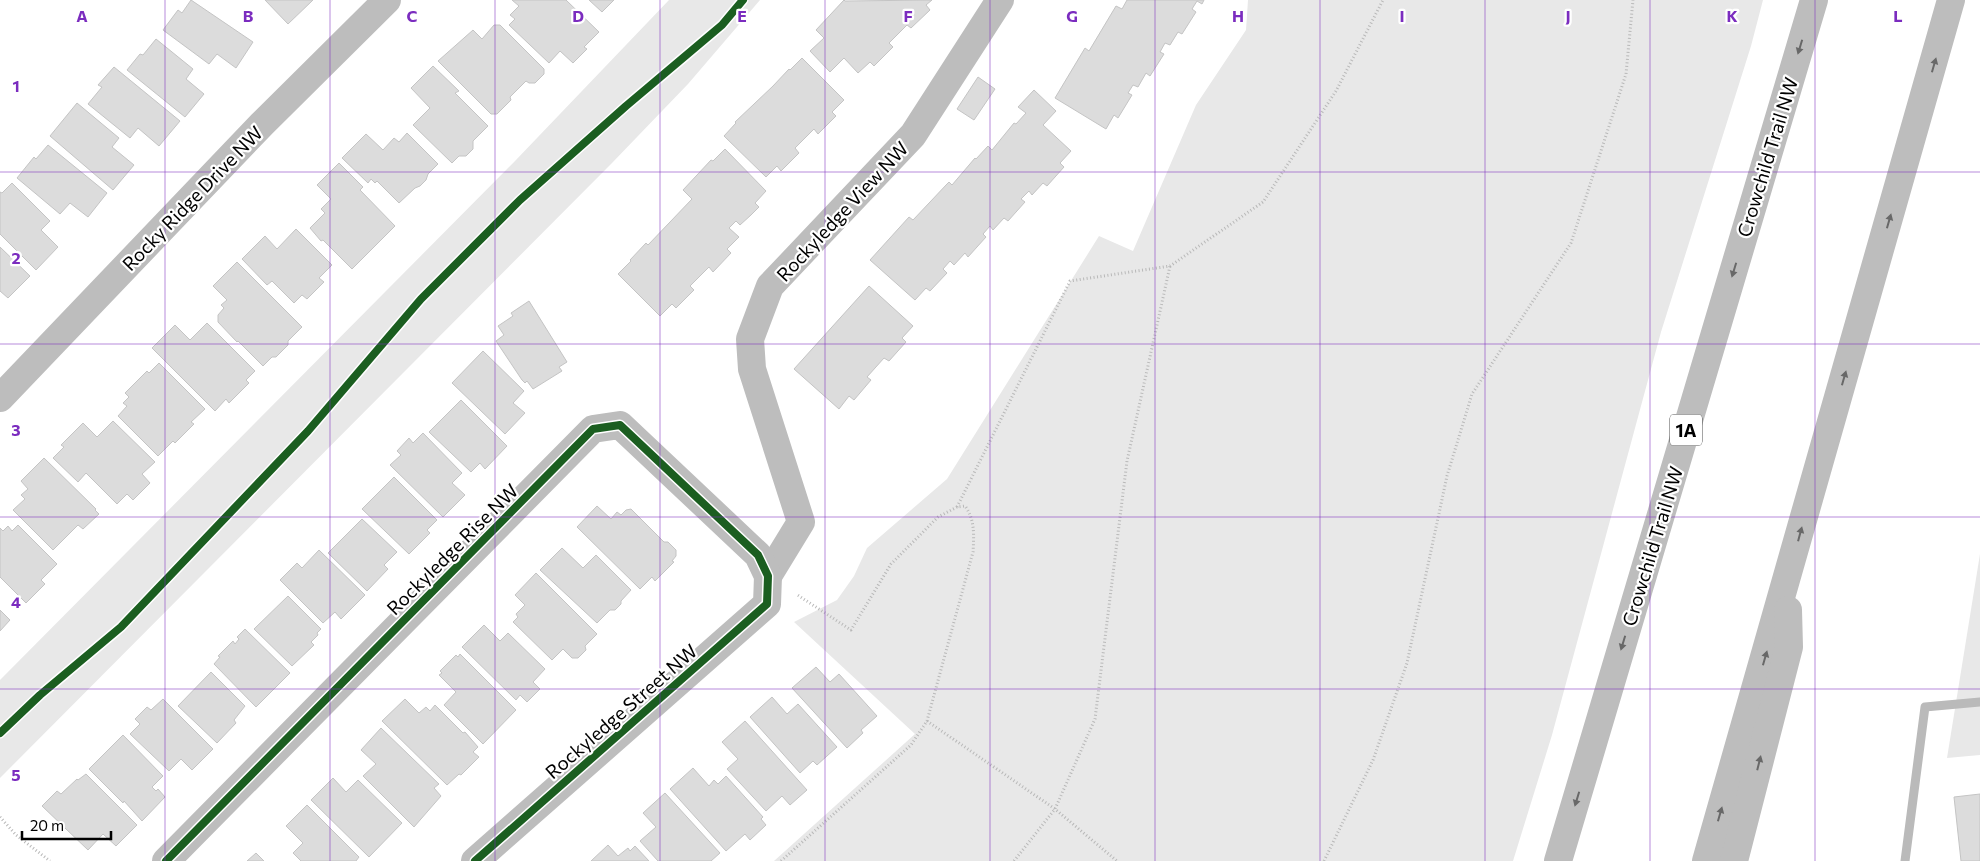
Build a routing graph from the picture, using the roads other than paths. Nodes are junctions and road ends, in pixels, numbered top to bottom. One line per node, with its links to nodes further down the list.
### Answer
1 (387, 0): 5 (main road, Rocky Ridge Drive NW)
2 (1000, 0): 6 (main road, Rockyledge View NW)
3 (1814, 0): 10 (main road, Crowchild Trail NW / 1A, one-way to 10)
4 (1952, 0): 7 (main road, one-way to 4)
5 (0, 398)
6 (768, 576): 8 (main road, Rockyledge Rise NW); 9 (main road, Rockyledge Street NW)
7 (1787, 581): 11 (main road, one-way to 7); 12 (main road, one-way to 7)
8 (166, 861)
9 (475, 861)
10 (1558, 861)
11 (1706, 861)
12 (1734, 861)

